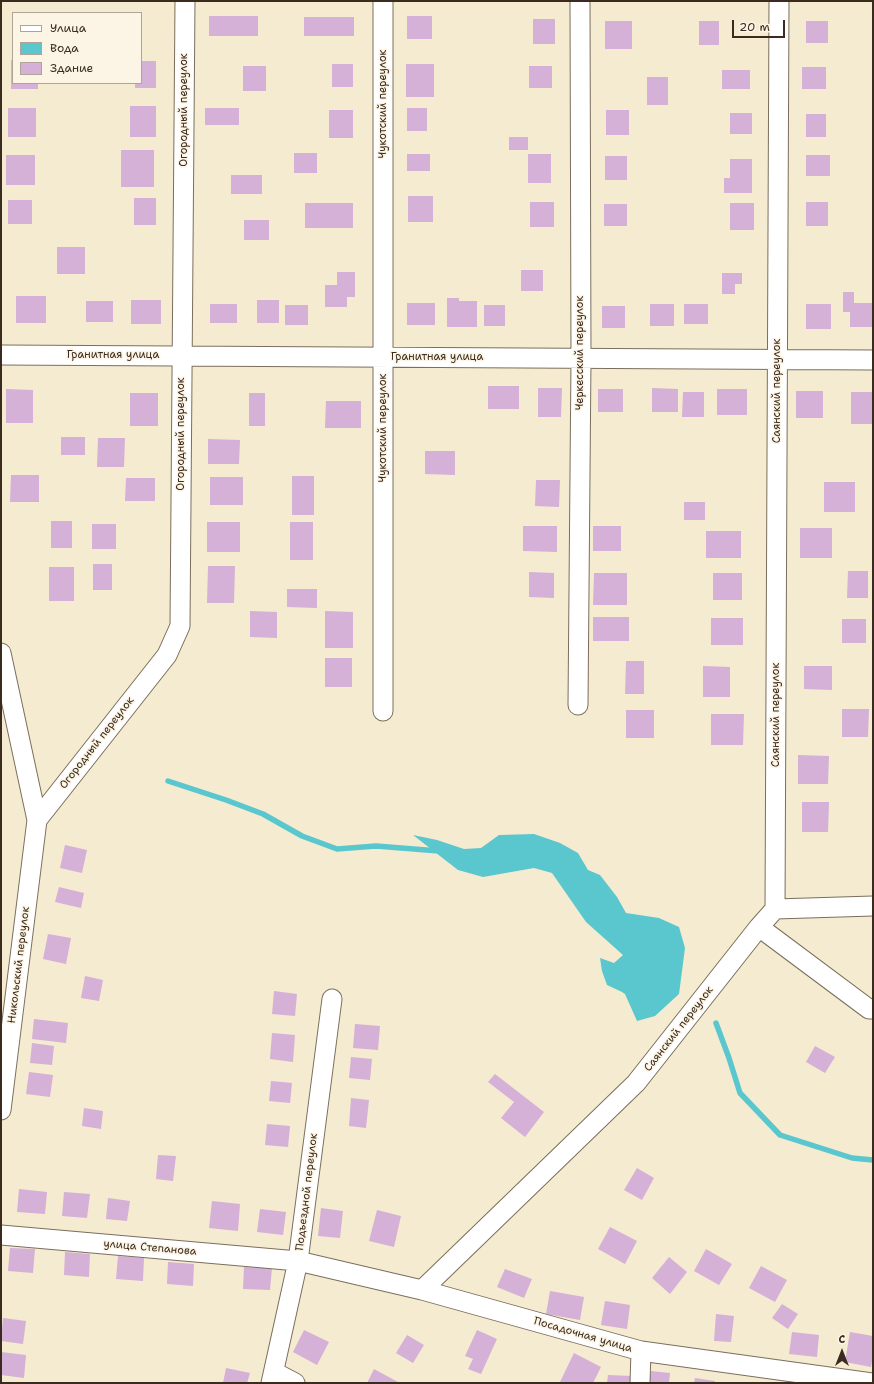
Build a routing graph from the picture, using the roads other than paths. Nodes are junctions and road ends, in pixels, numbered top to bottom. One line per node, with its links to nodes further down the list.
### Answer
1 (185, 1): 6 (street, Огородный переулок)
2 (383, 1): 7 (street, Чукотский переулок)
3 (580, 1): 8 (street, Черкесский переулок)
4 (778, 1): 9 (street, Саянский переулок)
5 (1, 354): 6 (street, Гранитная улица)
6 (182, 356): 7 (street, Гранитная улица); 14 (street, Огородный переулок)
7 (384, 357): 8 (street, Гранитная улица); 13 (street, Чукотский переулок)
8 (581, 358): 9 (street, Гранитная улица); 12 (street, Черкесский переулок)
9 (777, 359): 10 (street, Гранитная улица); 16 (street, Саянский переулок)
10 (873, 360)
11 (1, 654): 14 (street)
12 (578, 705)
13 (383, 711)
14 (37, 820): 20 (street, Никольский переулок)
15 (873, 906): 16 (street)
16 (775, 909): 17 (street, Саянский переулок)
17 (759, 927): 19 (street); 23 (street, Саянский переулок)
18 (332, 999): 22 (street, Подъездной переулок)
19 (873, 1009)
20 (1, 1110)
21 (1, 1235): 22 (street, улица Степанова)
22 (298, 1261): 23 (street, Посадочная улица); 25 (street, Подъездной переулок)
23 (422, 1290): 24 (street, Посадочная улица)
24 (641, 1351): 27 (street); 28 (street, Посадочная улица)
25 (272, 1378): 26 (street)
26 (295, 1383)
27 (640, 1383)
28 (872, 1383)

